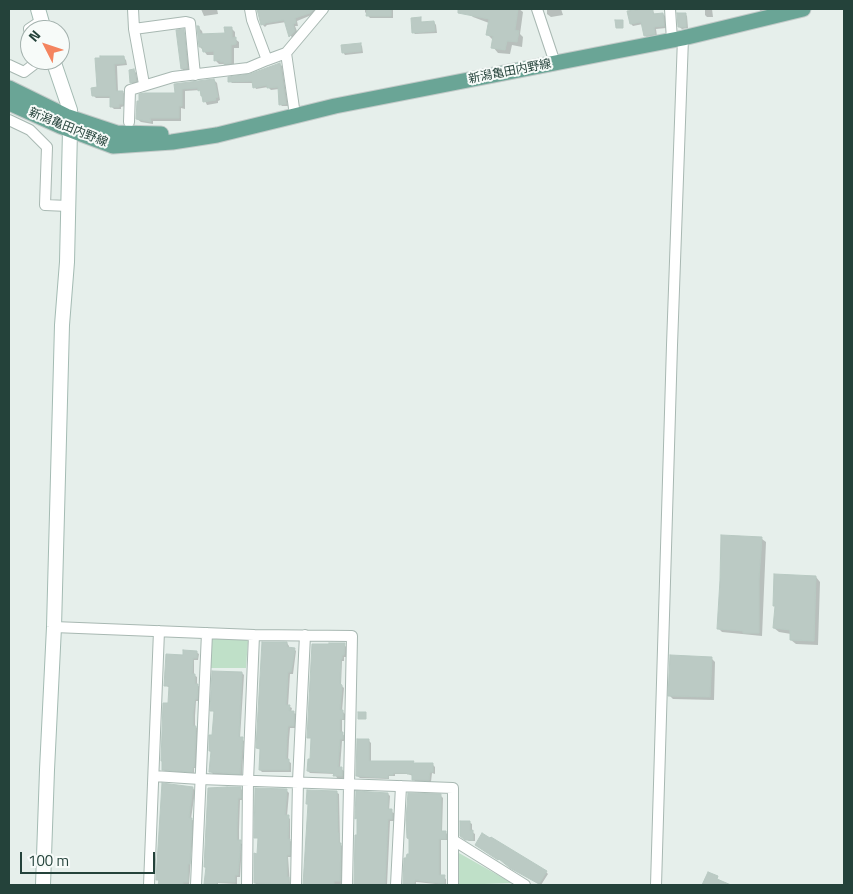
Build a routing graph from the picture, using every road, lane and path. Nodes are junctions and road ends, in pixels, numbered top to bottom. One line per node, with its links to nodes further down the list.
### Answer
1 (133, 9): 7 (street)
2 (250, 9): 10 (street)
3 (323, 9): 9 (street)
4 (537, 9): 11 (street)
5 (670, 9): 8 (street)
6 (803, 9): 8 (main road, 新潟亀田内野線)
7 (134, 29): 13 (street); 14 (street)
8 (678, 39): 11 (main road, 新潟亀田内野線); 43 (street)
9 (286, 53): 10 (street); 17 (street)
10 (267, 60): 13 (street)
11 (555, 63): 17 (main road, 新潟亀田内野線)
12 (56, 70): 20 (street)
13 (195, 75): 14 (street)
14 (144, 84): 19 (street)
15 (9, 88): 20 (main road, 新潟亀田内野線)
16 (9, 103): 20 (main road, 新潟亀田内野線)
17 (295, 115): 20 (main road, 新潟亀田内野線)
18 (9, 120): 21 (street)
19 (129, 122)
20 (70, 123): 21 (street)
21 (68, 206): 22 (street)
22 (54, 627): 23 (street); 34 (street)
23 (160, 631): 24 (street); 27 (street)
24 (207, 633): 25 (street); 28 (street)
25 (254, 634): 26 (street); 29 (street)
26 (305, 635): 30 (street); 31 (street)
27 (154, 776): 28 (street); 35 (street)
28 (200, 779): 29 (street); 36 (street)
29 (248, 781): 30 (street); 37 (street)
30 (298, 781): 31 (street); 38 (street)
31 (348, 784): 32 (street); 39 (street)
32 (401, 786): 33 (street); 40 (street)
33 (453, 840): 41 (street); 42 (street)
34 (43, 885)
35 (149, 885)
36 (196, 885)
37 (247, 885)
38 (296, 885)
39 (347, 885)
40 (396, 885)
41 (453, 885)
42 (524, 885)
43 (656, 885)

